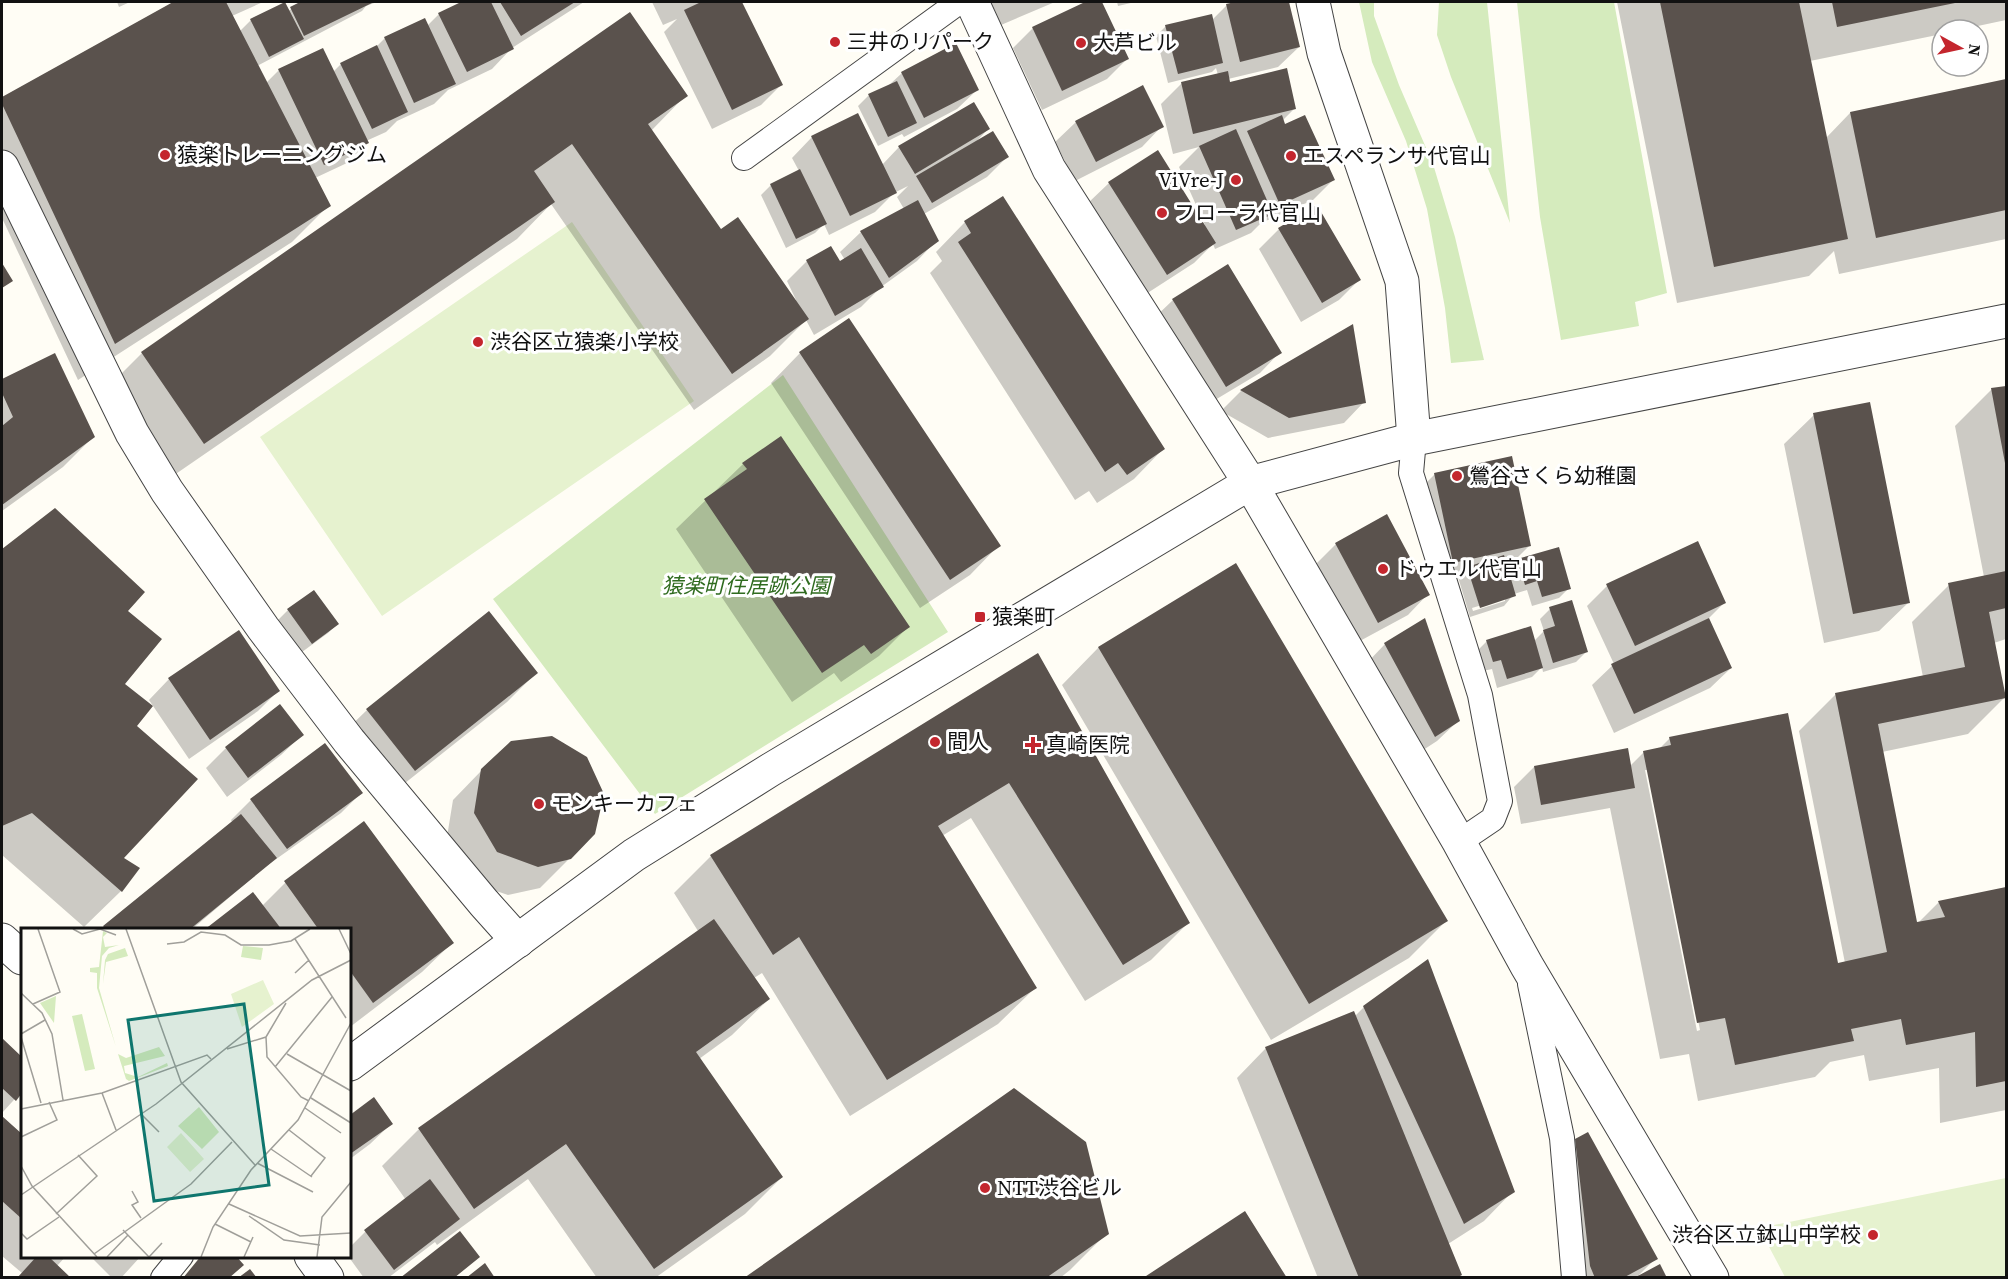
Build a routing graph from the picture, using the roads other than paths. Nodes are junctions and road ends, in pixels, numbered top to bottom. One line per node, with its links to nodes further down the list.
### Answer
1 (959, 2): 4 (lane)
2 (972, 2): 8 (street)
3 (1312, 2): 7 (street)
4 (744, 158)
5 (2, 167): 11 (street)
6 (2007, 321): 7 (street)
7 (1414, 439): 8 (street); 9 (lane)
8 (1250, 483): 9 (street); 11 (street)
9 (1459, 842): 13 (street)
10 (2, 940): 12 (street)
11 (518, 941): 14 (street)
12 (21, 957)
13 (1527, 966): 19 (lane); 20 (street)
14 (351, 1063)
15 (180, 1258): 17 (lane)
16 (312, 1258): 18 (street)
17 (163, 1278)
18 (327, 1278)
19 (1574, 1278)
20 (1712, 1278)

